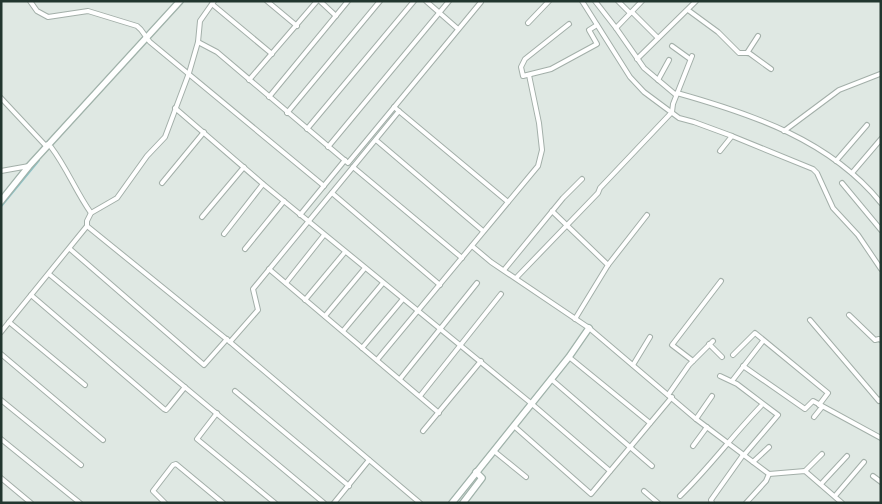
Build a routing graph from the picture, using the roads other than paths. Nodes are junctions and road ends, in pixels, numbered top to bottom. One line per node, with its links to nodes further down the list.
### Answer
1 (30, 1): 30 (street)
2 (180, 1): 30 (street)
3 (268, 1): 25 (street)
4 (348, 1): 21 (street)
5 (380, 1): 50 (street)
6 (414, 1): 52 (street)
7 (426, 1): 19 (street)
8 (449, 1): 19 (street)
9 (549, 1): 22 (street)
10 (595, 1): 26 (street)
11 (618, 1): 20 (street)
12 (642, 1): 20 (street)
13 (696, 1): 18 (street)
14 (316, 2): 21 (street); 25 (street)
15 (481, 2): 27 (street)
16 (584, 2): 24 (street)
17 (213, 3): 31 (street); 34 (street)
18 (688, 10): 29 (street); 33 (street)
19 (439, 13): 27 (street); 59 (street)
20 (631, 13): 26 (street); 29 (street)
21 (336, 16): 45 (street)
22 (528, 24)
23 (569, 24): 40 (street)
24 (597, 25): 40 (street); 49 (street)
25 (297, 26): 34 (street)
26 (616, 28): 35 (street)
27 (458, 29): 46 (street)
28 (758, 36): 33 (street)
29 (658, 38): 35 (street)
30 (148, 40): 38 (street); 58 (street)
31 (198, 42): 38 (street); 41 (street)
32 (672, 46): 43 (street)
33 (747, 53): 37 (street)
34 (272, 54): 41 (street)
35 (637, 59): 42 (street)
36 (669, 60): 42 (street)
37 (771, 69)
38 (189, 73): 47 (street); 72 (street)
39 (880, 74): 53 (street)
40 (529, 75): 76 (street)
41 (249, 80): 45 (street)
42 (658, 80): 43 (street)
43 (677, 94): 49 (street); 53 (street)
44 (1, 98): 58 (street)
45 (269, 98): 50 (street)
46 (394, 107): 48 (street); 61 (street)
47 (175, 108): 54 (street); 79 (street)
48 (399, 111): 57 (street); 76 (street)
49 (672, 112): 55 (street); 84 (street)
50 (288, 113): 52 (street)
51 (867, 125): 62 (street)
52 (307, 129): 59 (street)
53 (784, 131): 62 (street)
54 (204, 132): 64 (street); 69 (street)
55 (732, 136): 60 (street); 98 (street)
56 (881, 139): 67 (street)
57 (376, 140): 65 (street); 87 (street)
58 (52, 145): 63 (street); 79 (street)
59 (328, 147): 61 (street)
60 (720, 151)
61 (345, 160): 72 (street)
62 (836, 161): 67 (street)
63 (29, 166): 66 (street); 74 (street)
64 (244, 167): 71 (street); 82 (street)
65 (353, 167): 73 (street); 94 (street)
66 (1, 171)
67 (852, 173): 77 (street)
68 (582, 180): 78 (street)
69 (162, 182)
70 (842, 183): 86 (street)
71 (263, 184): 75 (street); 88 (street)
72 (324, 186): 80 (street)
73 (332, 193): 83 (street); 106 (street)
74 (1, 200)
75 (284, 201): 80 (street); 92 (street)
76 (508, 202): 87 (street)
77 (881, 203)
78 (552, 211): 84 (street); 99 (street)
79 (91, 213): 85 (street)
80 (300, 214): 83 (street)
81 (647, 215): 95 (street)
82 (202, 217)
83 (308, 222): 89 (street); 97 (street)
84 (566, 225): 95 (street); 101 (street)
85 (87, 226): 91 (street); 122 (street)
86 (881, 230)
87 (483, 231): 90 (street)
88 (224, 234)
89 (324, 235): 93 (street); 103 (street)
90 (472, 246): 94 (street); 99 (street)
91 (70, 249): 100 (street); 122 (street)
92 (245, 249)
93 (345, 252): 96 (street); 110 (street)
94 (462, 258): 106 (street)
95 (608, 265): 114 (street)
96 (365, 268): 104 (street); 113 (street)
97 (269, 269): 103 (street); 122 (street)
98 (881, 269)
99 (504, 270): 101 (street)
100 (49, 274): 108 (street); 141 (street)
101 (516, 278): 114 (street)
102 (721, 281): 133 (street)
103 (286, 283): 110 (street)
104 (383, 283): 109 (street); 119 (street)
105 (477, 283): 118 (street)
106 (440, 285): 111 (street)
107 (501, 294): 125 (street)
108 (32, 295): 116 (street); 141 (street)
109 (403, 299): 111 (street); 126 (street)
110 (306, 300): 113 (street)
111 (418, 311): 118 (street); 131 (street)
112 (849, 315): 123 (street)
113 (325, 316): 119 (street)
114 (575, 319): 117 (street)
115 (810, 320): 146 (street)
116 (9, 322): 120 (street); 140 (street)
117 (589, 328): 129 (street); 134 (street)
118 (440, 329): 125 (street); 137 (street)
119 (343, 331): 126 (street)
120 (1, 332)
121 (650, 337): 134 (street)
122 (228, 340): 170 (street)
123 (881, 340)
124 (764, 341): 128 (street); 135 (street); 150 (street)
125 (460, 345): 132 (street); 143 (street)
126 (362, 348): 131 (street)
127 (1, 354): 161 (street)
128 (733, 355)
129 (569, 357): 138 (street); 155 (street)
130 (722, 357): 133 (street)
131 (377, 360): 137 (street)
132 (481, 361): 148 (street); 151 (street)
133 (693, 362): 144 (street)
134 (633, 365): 144 (street)
135 (743, 366): 139 (street); 150 (street)
136 (720, 376): 139 (street)
137 (400, 379): 143 (street)
138 (551, 379): 148 (street); 164 (street)
139 (732, 381): 168 (street)
140 (85, 385)
141 (185, 386): 152 (street)
142 (235, 391): 184 (street)
143 (420, 396): 151 (street)
144 (670, 396): 154 (street); 155 (street)
145 (712, 396): 154 (street)
146 (881, 399)
147 (1, 400): 173 (street)
148 (532, 404): 156 (street); 175 (street)
149 (761, 406): 162 (street)
150 (820, 406): 153 (street); 160 (street)
151 (439, 412): 158 (street)
152 (217, 413): 192 (street); 193 (street)
153 (814, 417)
154 (696, 419): 157 (street)
155 (650, 424): 164 (street)
156 (515, 427): 166 (street); 175 (street)
157 (707, 427): 162 (street); 163 (street)
158 (423, 431)
159 (1, 438): 189 (street)
160 (881, 438)
161 (103, 440)
162 (728, 443): 168 (street); 186 (street)
163 (693, 446)
164 (630, 447): 174 (street); 175 (street)
165 (769, 447): 171 (street)
166 (494, 451): 177 (street); 180 (street)
167 (822, 454): 176 (street)
168 (743, 455): 171 (street); 199 (street)
169 (847, 456): 183 (street)
170 (369, 460): 184 (street); 195 (street)
171 (753, 462): 178 (street)
172 (864, 462): 187 (street)
173 (81, 465)
174 (652, 466)
175 (610, 471)
176 (804, 471): 178 (street); 183 (street)
177 (476, 472): 196 (street); 197 (street)
178 (769, 474): 200 (street)
179 (873, 476): 182 (street)
180 (526, 477)
181 (1, 478): 188 (street)
182 (881, 482)
183 (821, 484): 187 (street)
184 (349, 486): 194 (street)
185 (644, 491): 198 (street)
186 (680, 496)
187 (835, 496): 201 (street)
188 (31, 503)
189 (80, 503)
190 (165, 503): 191 (street)
191 (223, 503)
192 (275, 503)
193 (324, 503)
194 (334, 503)
195 (420, 503)
196 (452, 503)
197 (463, 503)
198 (658, 503)
199 (712, 503)
200 (746, 503)
201 (842, 503)

